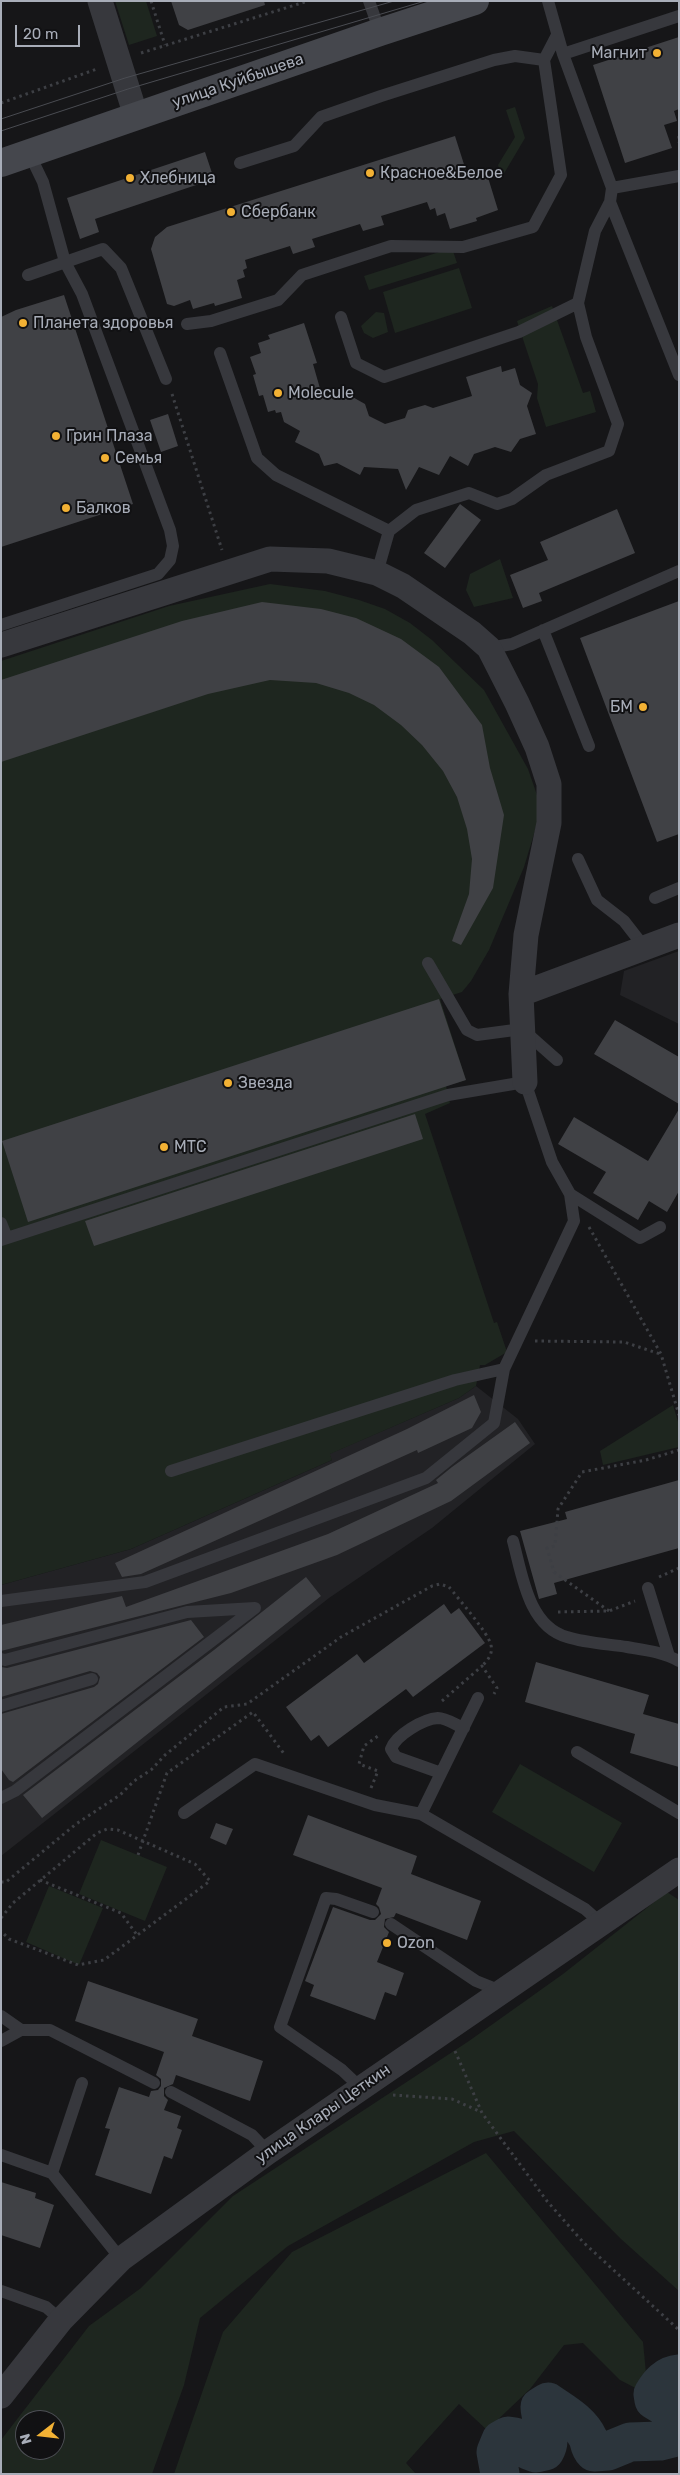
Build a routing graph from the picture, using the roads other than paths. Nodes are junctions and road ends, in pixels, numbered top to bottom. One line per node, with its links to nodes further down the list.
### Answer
1 (100, 1): 10 (street)
2 (368, 1): 6 (lane)
3 (475, 1): 6 (main road, улица Куйбышева)
4 (548, 1): 7 (lane)
5 (679, 16): 8 (lane)
6 (380, 32): 10 (main road, улица Куйбышева)
7 (557, 35): 8 (lane); 9 (lane)
8 (563, 54): 15 (lane)
9 (544, 60): 13 (lane); 21 (lane)
10 (136, 116): 11 (main road, улица Куйбышева)
11 (29, 153): 12 (main road, улица Куйбышева); 17 (lane)
12 (1, 163)
13 (240, 163)
14 (679, 176): 15 (lane)
15 (612, 188): 16 (lane)
16 (610, 202): 19 (lane); 23 (lane)
17 (65, 262): 18 (lane); 24 (lane); 28 (lane)
18 (28, 275)
19 (578, 303): 20 (lane); 25 (lane)
20 (341, 317)
21 (187, 324)
22 (220, 354): 25 (lane)
23 (679, 375)
24 (166, 380)
25 (388, 531): 27 (lane)
26 (679, 571): 30 (lane)
27 (377, 573): 28 (street); 32 (street)
28 (75, 612): 29 (lane); 31 (street)
29 (1, 626)
30 (543, 630): 32 (lane); 33 (lane)
31 (1, 645)
32 (489, 648): 40 (street)
33 (589, 746)
34 (578, 859): 38 (lane)
35 (679, 888): 36 (lane)
36 (655, 898)
37 (679, 934): 38 (street)
38 (645, 948): 40 (street)
39 (428, 963): 41 (lane)
40 (521, 994): 41 (street)
41 (522, 1029): 42 (lane); 43 (street)
42 (557, 1060)
43 (526, 1082): 44 (lane); 47 (lane)
44 (570, 1194): 46 (lane); 48 (lane)
45 (1, 1223): 47 (lane)
46 (660, 1227)
47 (4, 1239)
48 (504, 1369): 49 (lane); 52 (lane)
49 (171, 1471)
50 (513, 1541): 53 (lane)
51 (648, 1588): 53 (lane)
52 (1, 1601)
53 (674, 1658)
54 (1, 1659): 61 (lane)
55 (92, 1679): 57 (lane)
56 (478, 1698): 58 (lane)
57 (1, 1706)
58 (464, 1728): 60 (lane); 60 (lane)
59 (577, 1752): 63 (lane)
60 (441, 1773): 64 (lane)
61 (1, 1798)
62 (184, 1813): 64 (lane)
63 (679, 1813)
64 (421, 1814): 68 (lane)
65 (679, 1870): 68 (street, улица Клары Цеткин)
66 (373, 1912): 75 (lane)
67 (392, 1924): 69 (lane)
68 (602, 1924): 69 (street, улица Клары Цеткин)
69 (501, 1991): 75 (street, улица Клары Цеткин)
70 (1, 2016): 71 (lane)
71 (21, 2030): 72 (lane); 74 (lane)
72 (1, 2041)
73 (82, 2083): 79 (lane)
74 (154, 2083)
75 (361, 2088): 77 (street, улица Клары Цеткин)
76 (171, 2092): 77 (lane)
77 (268, 2152): 80 (street, улица Клары Цеткин)
78 (1, 2155): 79 (lane)
79 (52, 2173): 80 (lane)
80 (121, 2259): 82 (street, улица Клары Цеткин)
81 (1, 2291): 82 (lane)
82 (61, 2320): 83 (street, улица Клары Цеткин)
83 (1, 2396)

